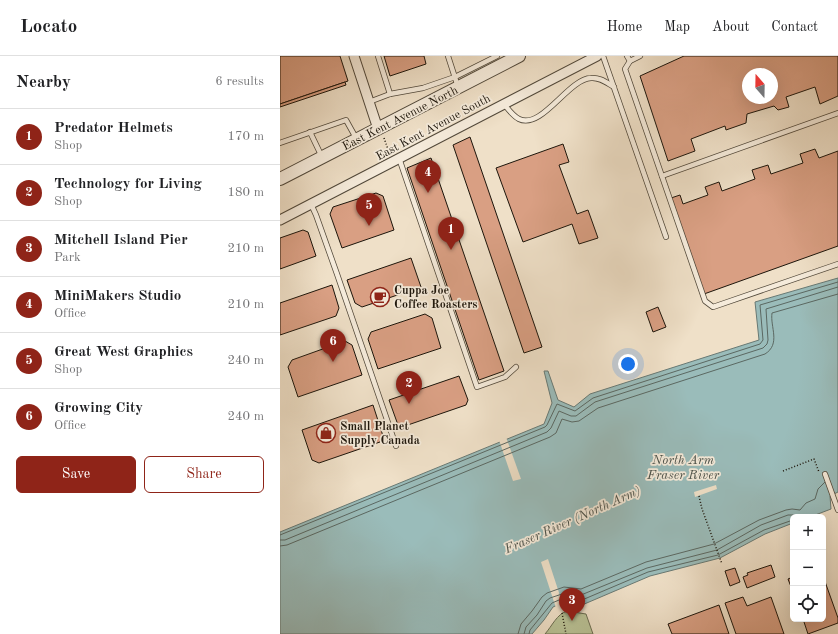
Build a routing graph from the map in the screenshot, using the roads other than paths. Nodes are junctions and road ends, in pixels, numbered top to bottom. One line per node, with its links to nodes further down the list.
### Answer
1 (354, 56): 14 (street)
2 (378, 56): 13 (lane)
3 (448, 56): 11 (lane)
4 (497, 56): 11 (lane)
5 (519, 56): 11 (street, East Kent Avenue North)
6 (597, 56): 15 (street, East Kent Avenue South)
7 (603, 56): 12 (lane)
8 (627, 56): 10 (lane)
9 (640, 56): 10 (lane)
10 (630, 62): 23 (lane)
11 (457, 82): 13 (lane); 17 (street, East Kent Avenue North)
12 (614, 87): 15 (lane); 27 (lane)
13 (390, 94): 14 (lane)
14 (369, 102): 17 (street)
15 (504, 104): 22 (street, East Kent Avenue South)
16 (838, 113): 23 (lane)
17 (380, 128): 19 (street, East Kent Avenue North)
18 (310, 132): 19 (lane); 20 (lane); 21 (lane)
19 (357, 140): 21 (street, East Kent Avenue North)
20 (280, 143)
21 (322, 158): 24 (street, East Kent Avenue North)
22 (396, 160): 25 (street, East Kent Avenue South); 29 (lane)
23 (662, 176): 28 (lane)
24 (280, 180)
25 (311, 204): 26 (street, East Kent Avenue South); 30 (lane)
26 (280, 220)
27 (666, 237)
28 (838, 264)
29 (516, 367)
30 (396, 446)
31 (825, 474): 32 (lane)
32 (838, 510)

